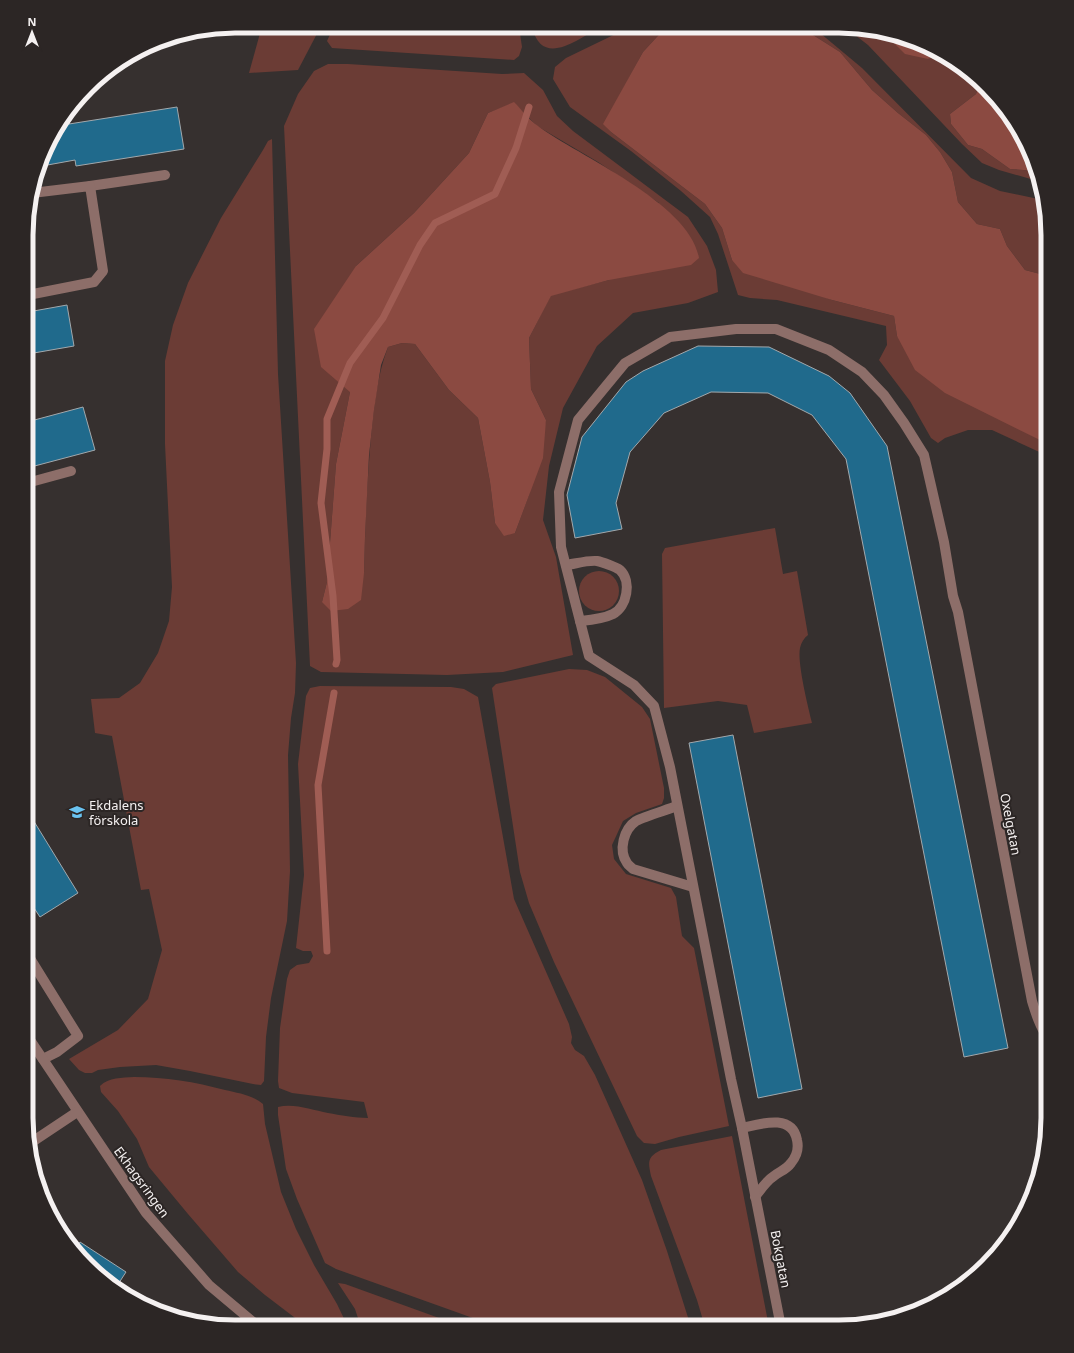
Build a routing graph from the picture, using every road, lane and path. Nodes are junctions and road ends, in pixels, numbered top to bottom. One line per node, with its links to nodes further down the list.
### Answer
1 (165, 175): 2 (street)
2 (90, 186): 3 (street); 4 (street)
3 (37, 193)
4 (33, 294)
5 (71, 471): 6 (street)
6 (33, 481)
7 (566, 565): 8 (street); 8 (street); 12 (street, Oxelgatan)
8 (580, 621): 9 (street, Bokgatan)
9 (677, 806): 10 (street, Bokgatan); 10 (street)
10 (693, 887): 16 (street, Bokgatan)
11 (33, 963): 14 (street)
12 (1041, 1026)
13 (33, 1045): 14 (street, Ekhagsringen)
14 (42, 1059): 15 (street, Ekhagsringen)
15 (77, 1112): 17 (street); 19 (street, Ekhagsringen)
16 (742, 1128): 18 (street, Bokgatan); 18 (street)
17 (34, 1140)
18 (755, 1197): 20 (street, Bokgatan)
19 (252, 1320)
20 (780, 1320)

